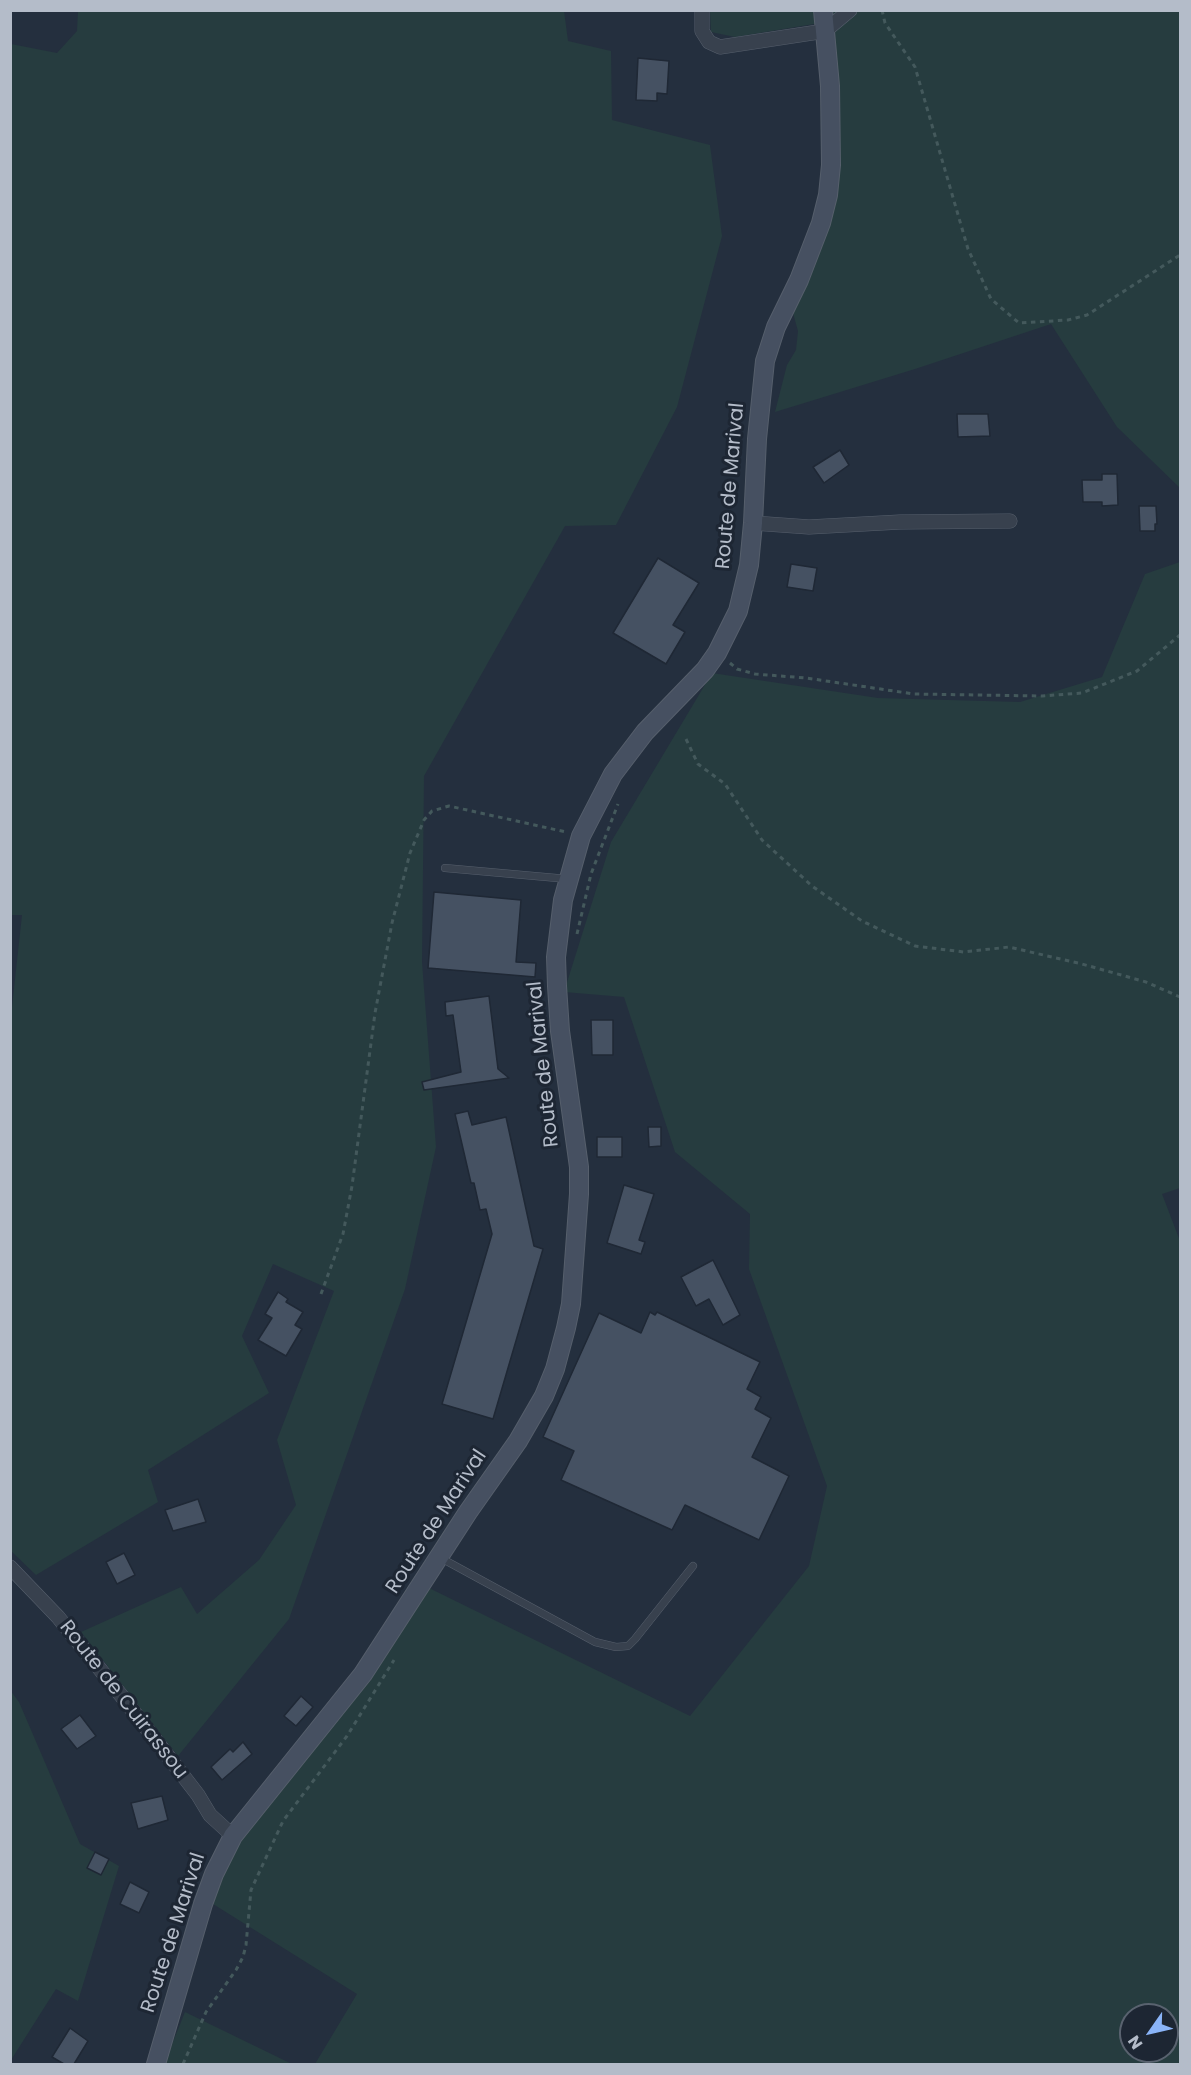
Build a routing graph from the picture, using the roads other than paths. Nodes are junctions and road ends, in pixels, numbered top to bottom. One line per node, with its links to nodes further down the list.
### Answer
1 (702, 10): 4 (street)
2 (823, 10): 4 (main road, Route de Marival)
3 (850, 10): 4 (street)
4 (825, 31): 6 (main road, Route de Marival)
5 (1010, 521): 6 (street)
6 (753, 523): 8 (main road, Route de Marival)
7 (445, 868): 8 (lane)
8 (569, 879): 9 (main road, Route de Marival)
9 (440, 1557): 11 (lane); 12 (main road, Route de Marival)
10 (10, 1566): 12 (street, Route de Cuirassou)
11 (693, 1566)
12 (233, 1836): 13 (main road, Route de Marival)
13 (156, 2064)

